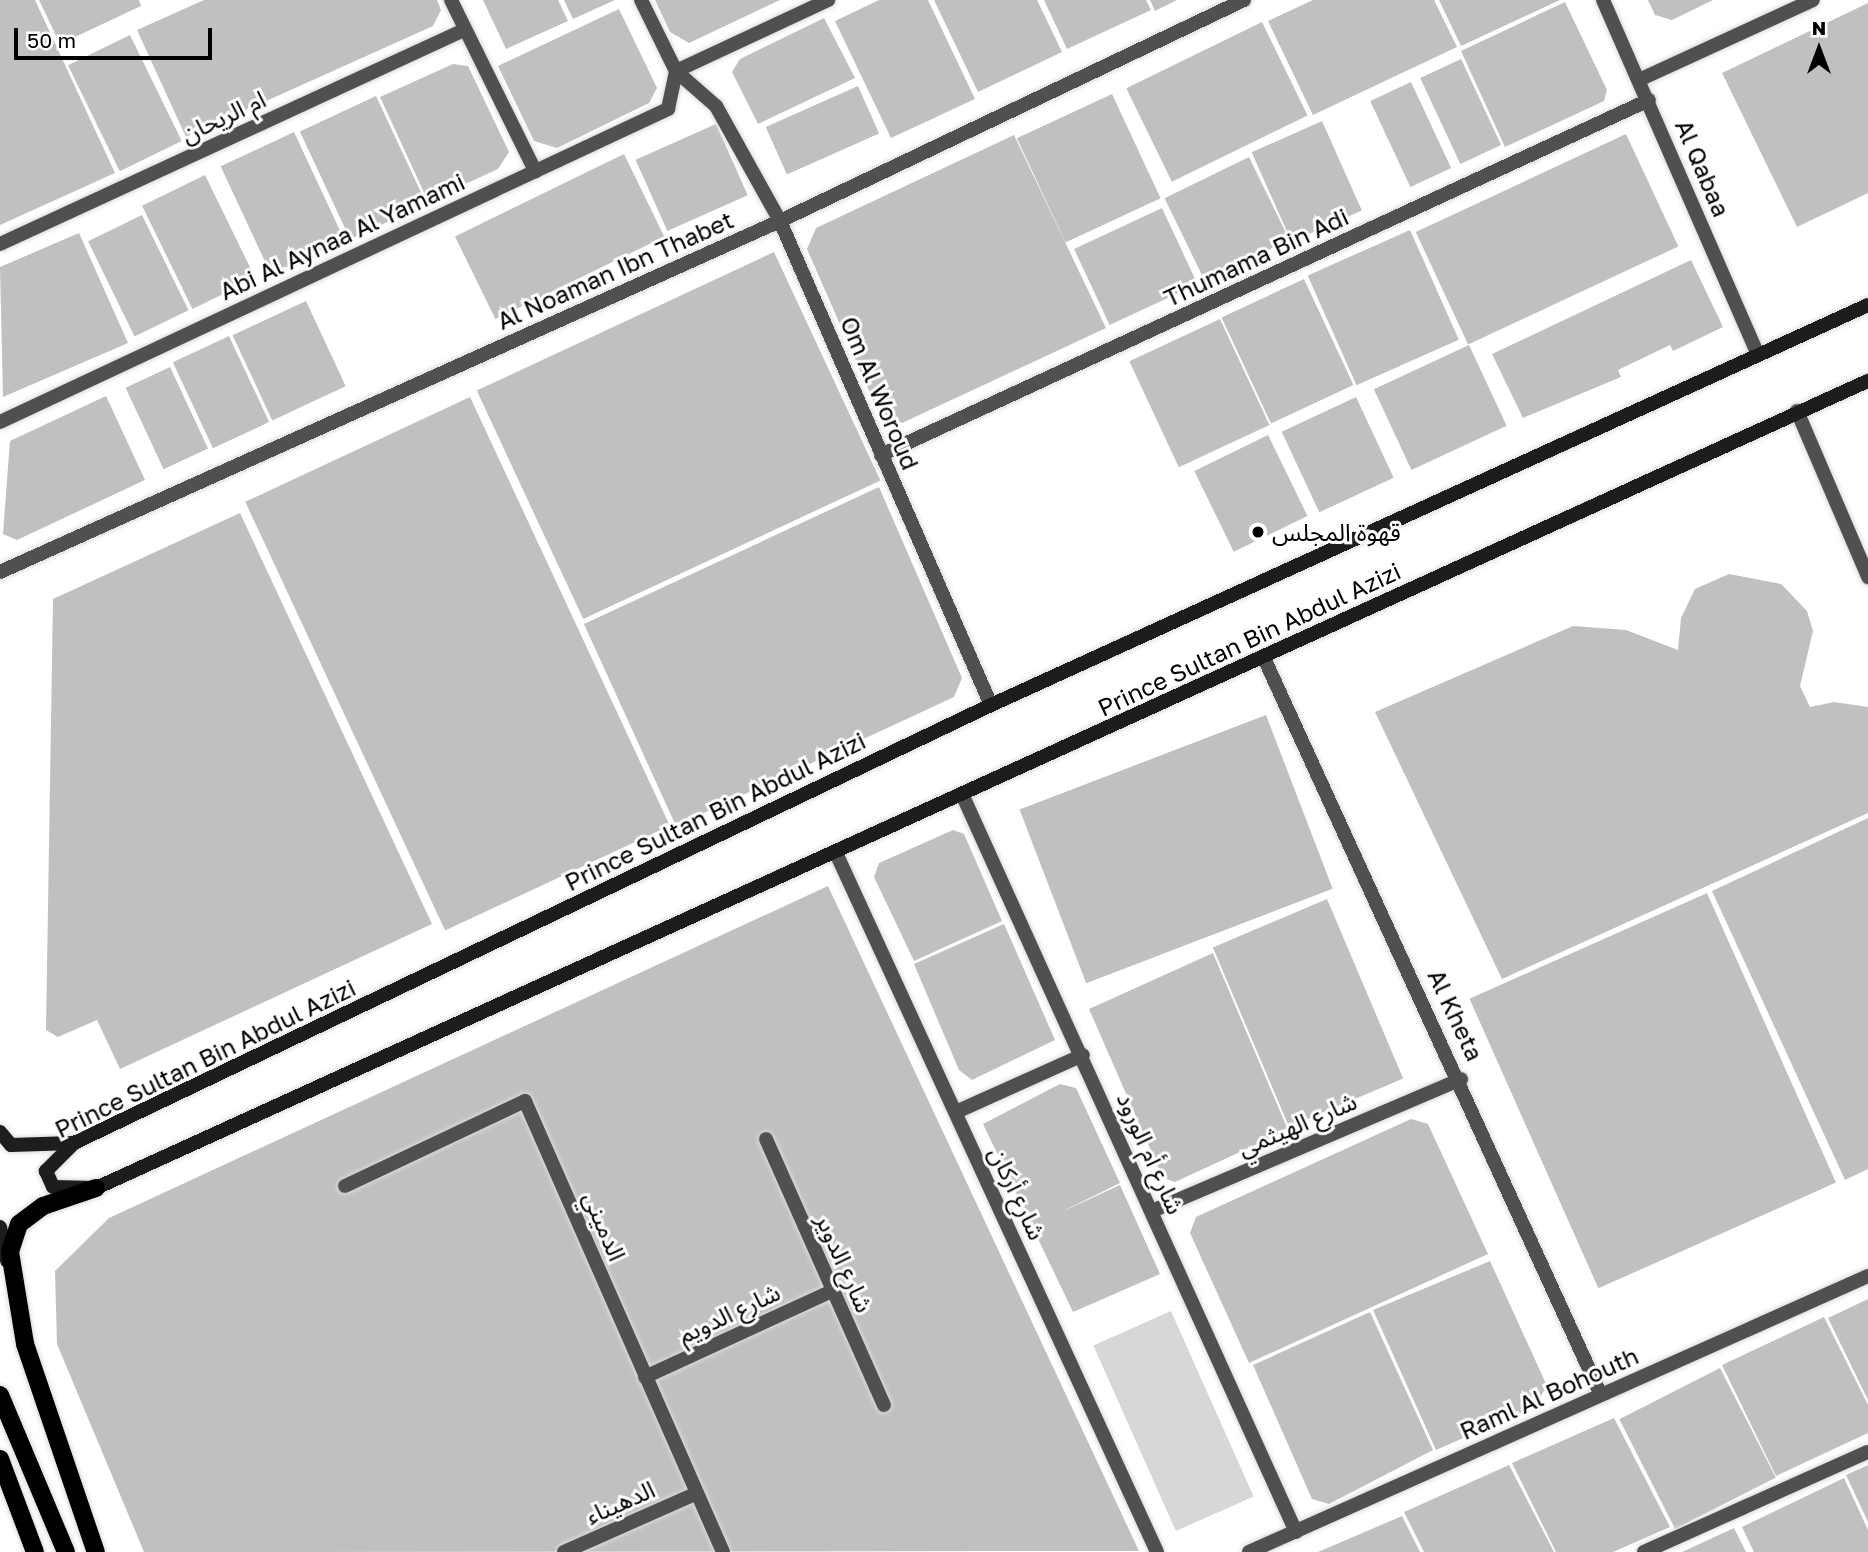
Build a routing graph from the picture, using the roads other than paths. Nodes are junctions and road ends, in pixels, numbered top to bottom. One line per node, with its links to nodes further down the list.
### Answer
1 (451, 0): 7 (street)
2 (641, 0): 8 (street)
3 (828, 0): 8 (street)
4 (1244, 0): 12 (street, Al Noaman Ibn Thabet)
5 (1604, 0): 9 (street, Al Qabaa)
6 (1813, 0): 9 (street)
7 (464, 30): 11 (street); 13 (street, ام الريحان)
8 (676, 71): 11 (street, Abi Al Aynaa Al Yamami); 12 (street, Om Al Woroud)
9 (1641, 79): 10 (street, Al Qabaa)
10 (1649, 100): 15 (street, Al Qabaa); 19 (street, Thumama Bin Adi)
11 (535, 171): 18 (street, Abi Al Aynaa Al Yamami)
12 (780, 221): 19 (street, Om Al Woroud); 20 (street, Al Noaman Ibn Thabet)
13 (0, 244)
14 (1868, 305): 15 (street, Prince Sultan Bin Abdul Azizi)
15 (1758, 354): 23 (street, Prince Sultan Bin Abdul Azizi)
16 (1868, 381): 17 (street, Prince Sultan Bin Abdul Azizi)
17 (1797, 411): 21 (street); 22 (street, Prince Sultan Bin Abdul Azizi)
18 (0, 422)
19 (881, 455): 23 (street, Om Al Woroud)
20 (0, 572)
21 (1868, 577)
22 (1264, 658): 24 (street, Prince Sultan Bin Abdul Azizi); 27 (street, Al Kheta)
23 (991, 705): 31 (street, Prince Sultan Bin Abdul Azizi)
24 (962, 794): 25 (street, Prince Sultan Bin Abdul Azizi); 26 (street, شارع أم الورود)
25 (836, 853): 28 (street, شارع أركان); 33 (street, Prince Sultan Bin Abdul Azizi)
26 (1083, 1055): 28 (street); 34 (street, شارع أم الورود)
27 (1461, 1079): 34 (street, شارع الهيثمي); 41 (street, Al Kheta)
28 (956, 1112): 52 (street, شارع أركان)
29 (0, 1132): 31 (street)
30 (766, 1139): 37 (street, شارع الدوير)
31 (74, 1143): 33 (street, Prince Sultan Bin Abdul Azizi)
32 (345, 1186): 39 (street, الدميني)
33 (96, 1188): 38 (main road)
34 (1152, 1211): 46 (street, شارع أم الورود)
35 (0, 1227): 38 (street)
36 (1868, 1276): 41 (street, Raml Al Bohouth)
37 (832, 1291): 39 (street, شارع الدويم); 42 (street, شارع الدوير)
38 (24, 1345): 49 (main road)
39 (645, 1377): 45 (street, الدميني)
40 (0, 1395): 48 (main road)
41 (1601, 1395): 46 (street, Raml Al Bohouth)
42 (884, 1405)
43 (1868, 1452): 54 (street)
44 (0, 1459): 47 (main road)
45 (695, 1494): 50 (street, الدهيناء); 51 (street, الدميني)
46 (1296, 1532): 53 (street, Raml Al Bohouth)
47 (35, 1552)
48 (66, 1552)
49 (96, 1552)
50 (564, 1552)
51 (723, 1552)
52 (1157, 1552)
53 (1249, 1552)
54 (1644, 1552)

